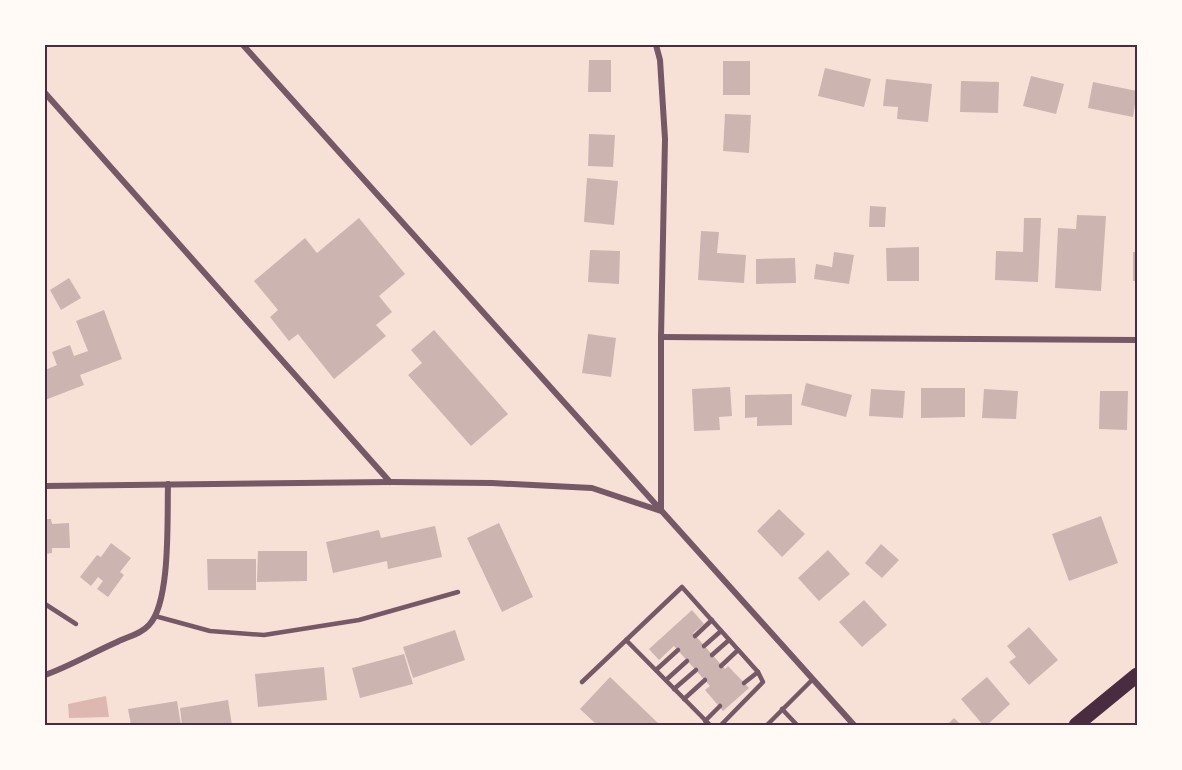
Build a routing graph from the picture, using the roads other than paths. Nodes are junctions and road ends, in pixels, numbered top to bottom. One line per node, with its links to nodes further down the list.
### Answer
1 (243, 45): 9 (street)
2 (656, 45): 4 (street)
3 (45, 93): 6 (street)
4 (661, 337): 5 (street); 9 (street)
5 (1137, 340)
6 (390, 482): 7 (street); 9 (street)
7 (168, 484): 8 (street); 12 (street)
8 (45, 486)
9 (661, 511): 32 (street)
10 (458, 592): 12 (lane)
11 (45, 604): 14 (lane)
12 (155, 616): 28 (street)
13 (712, 620): 15 (lane); 16 (lane); 17 (lane)
14 (76, 624)
15 (721, 631): 18 (lane); 19 (lane)
16 (694, 636)
17 (626, 640): 25 (lane); 33 (lane)
18 (729, 640): 21 (lane); 22 (lane)
19 (704, 646)
20 (678, 650): 25 (lane)
21 (738, 650): 24 (lane); 27 (lane)
22 (712, 655)
23 (687, 661): 30 (lane)
24 (721, 666)
25 (656, 670): 30 (lane)
26 (696, 670): 35 (lane)
27 (758, 672): 34 (lane); 41 (lane)
28 (45, 675)
29 (1137, 675): 45 (main road)
30 (666, 680): 35 (lane)
31 (705, 680): 36 (lane)
32 (813, 680): 38 (lane); 44 (street)
33 (582, 682)
34 (744, 683)
35 (675, 689): 36 (lane)
36 (684, 699): 39 (lane)
37 (720, 706): 39 (lane)
38 (782, 709): 42 (lane); 43 (lane)
39 (705, 720): 40 (lane)
40 (710, 725)
41 (721, 725)
42 (767, 725)
43 (797, 725)
44 (854, 725)
45 (1076, 725)

